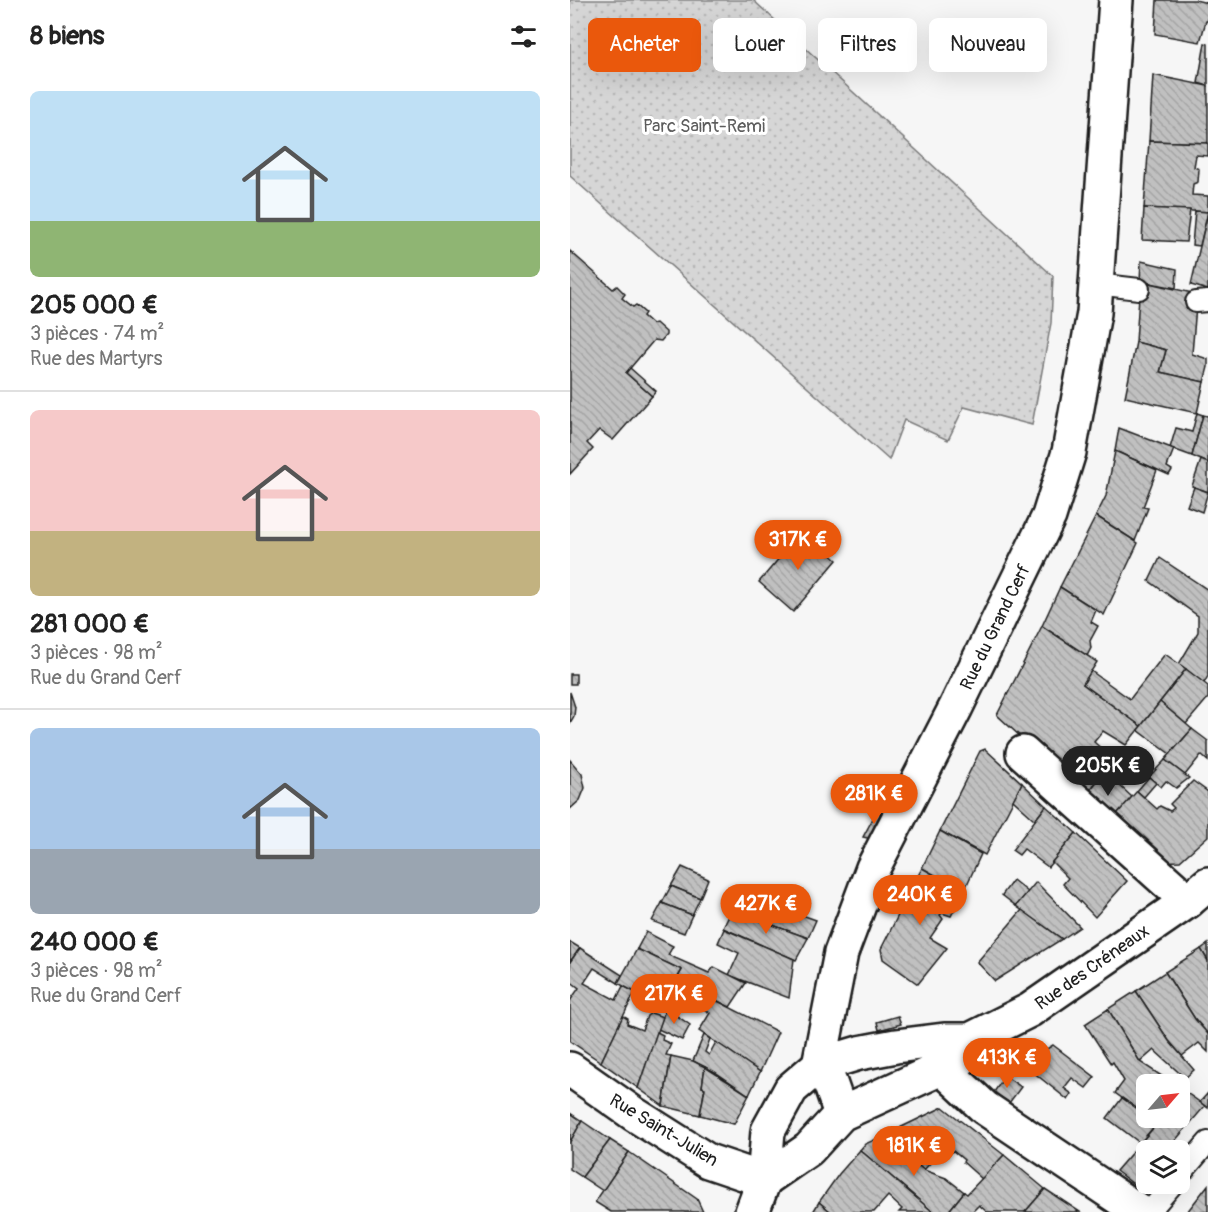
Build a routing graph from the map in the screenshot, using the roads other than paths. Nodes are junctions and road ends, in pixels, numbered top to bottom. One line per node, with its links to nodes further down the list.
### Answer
1 (1116, 0): 2 (street, Rue du Grand Cerf)
2 (1096, 284): 3 (lane); 7 (street, Rue du Grand Cerf)
3 (1140, 289)
4 (1023, 753): 5 (street)
5 (1198, 892): 6 (street, Rue des Créneaux)
6 (970, 1040): 7 (street); 9 (street)
7 (819, 1065): 10 (street); 13 (street)
8 (570, 1069): 13 (street, Rue Saint-Julien)
9 (943, 1069): 10 (street); 16 (street)
10 (841, 1114): 13 (street)
11 (1208, 1142): 12 (lane)
12 (1190, 1163)
13 (764, 1180): 15 (street)
14 (1164, 1194): 17 (lane)
15 (752, 1212)
16 (1140, 1212)
17 (1149, 1212)

